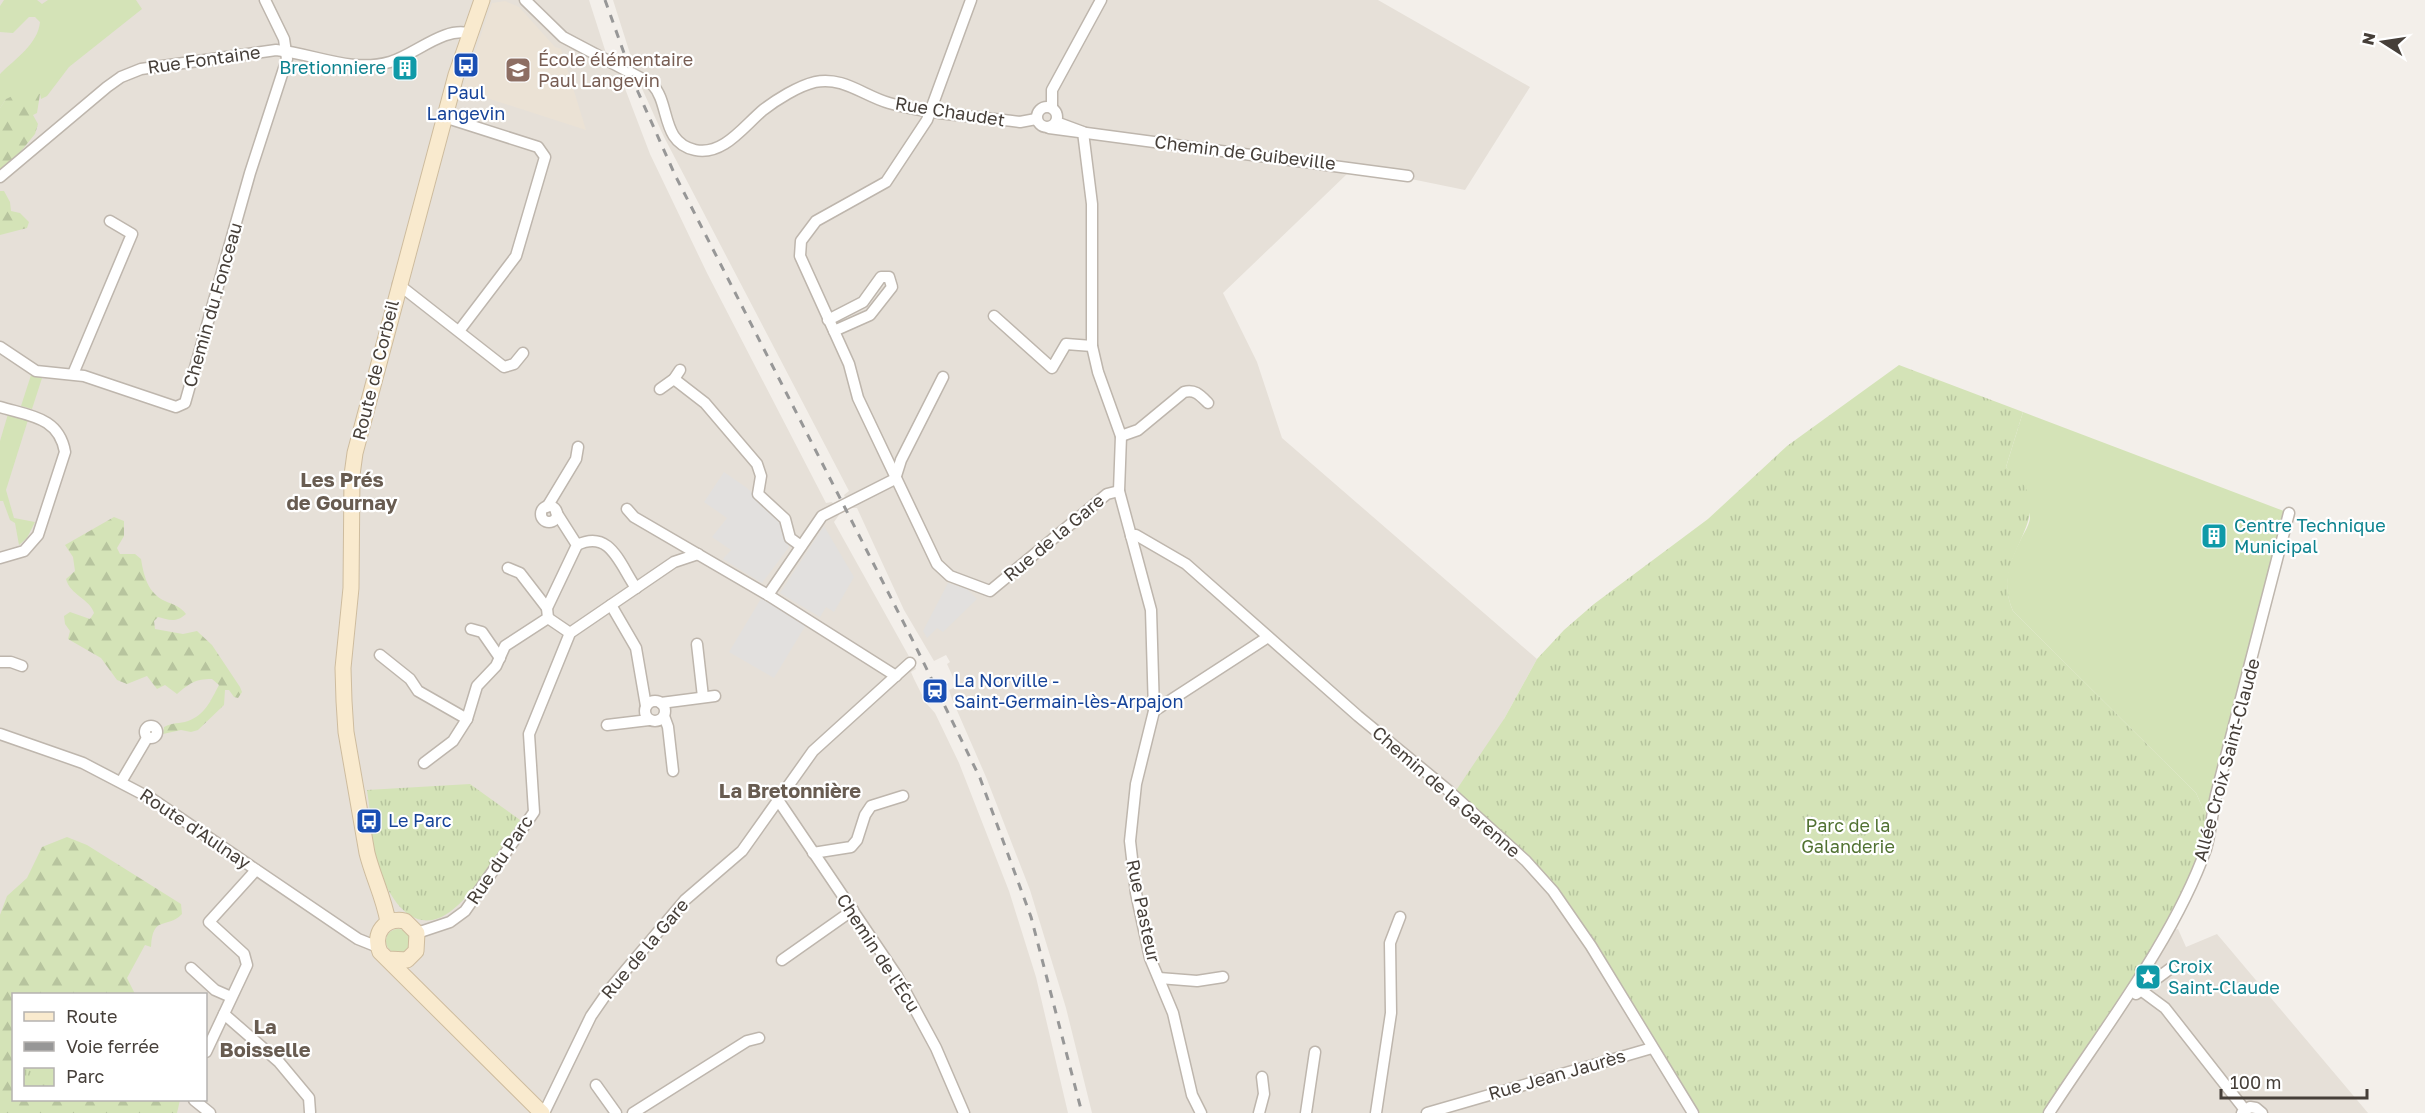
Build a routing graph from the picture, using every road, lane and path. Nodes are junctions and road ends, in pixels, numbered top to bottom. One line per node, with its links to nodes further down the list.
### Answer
1 (265, 0): 7 (street)
2 (482, 0): 6 (main road, Route de Corbeil)
3 (525, 0): 9 (street, Rue Chaudet)
4 (971, 0): 9 (street)
5 (1101, 0): 8 (street)
6 (471, 34): 7 (street, Rue Fontaine); 10 (main road, Route de Corbeil)
7 (287, 51): 15 (street, Rue Fontaine); 25 (street, Chemin du Fonceau)
8 (1047, 108): 11 (street); 12 (street)
9 (931, 110): 11 (street, Rue Chaudet); 19 (street)
10 (444, 117): 17 (main road, Route de Corbeil); 20 (street)
11 (1036, 119): 12 (street)
12 (1053, 125): 13 (street)
13 (1083, 132): 14 (street, Chemin de Guibeville); 22 (street)
14 (1408, 176)
15 (0, 177)
16 (110, 221): 25 (street)
17 (398, 284): 20 (street); 74 (main road, Route de Corbeil)
18 (994, 316): 22 (street)
19 (828, 320): 21 (street); 21 (street)
20 (459, 331): 24 (street)
21 (834, 331): 32 (street)
22 (1092, 346): 30 (street)
23 (0, 347): 25 (street, Chemin du Fonceau)
24 (523, 353)
25 (73, 374)
26 (943, 377): 32 (street)
27 (660, 389): 38 (street)
28 (1208, 403): 30 (street)
29 (0, 407): 40 (street)
30 (1121, 436): 33 (street)
31 (578, 447): 37 (street)
32 (895, 478): 33 (street, Rue de la Gare); 38 (street)
33 (1119, 491): 36 (street, Rue Pasteur)
34 (627, 509): 39 (street)
35 (2289, 513): 90 (street, Allée Croix Saint-Claude)
36 (1131, 536): 48 (street, Chemin de la Garenne); 60 (street, Rue Pasteur)
37 (577, 545): 42 (street); 45 (street)
38 (801, 546): 43 (street)
39 (698, 554): 42 (street); 43 (street)
40 (0, 558)
41 (508, 568): 45 (street)
42 (636, 588): 44 (street)
43 (768, 595): 55 (street)
44 (611, 605): 47 (street); 59 (street)
45 (547, 613): 47 (street); 51 (street)
46 (471, 629): 51 (street)
47 (570, 633): 78 (street, Rue du Parc)
48 (1268, 637): 60 (street); 93 (street, Chemin de la Garenne)
49 (697, 644): 57 (street)
50 (380, 655): 62 (street)
51 (500, 658): 62 (street)
52 (0, 662): 54 (street)
53 (910, 663): 55 (street, Rue de la Gare)
54 (22, 666)
55 (896, 676): 71 (street, Rue de la Gare)
56 (715, 696): 57 (street)
57 (703, 697): 58 (street)
58 (661, 703): 59 (street); 61 (street)
59 (646, 706): 63 (street)
60 (1154, 711): 86 (street, Rue Pasteur)
61 (664, 716): 63 (street); 68 (street)
62 (467, 719): 67 (street)
63 (649, 720): 64 (street)
64 (607, 725)
65 (0, 734): 69 (street, Route d'Aulnay)
66 (147, 738): 69 (street)
67 (424, 763)
68 (673, 771)
69 (122, 782): 73 (street, Route d'Aulnay)
70 (903, 796): 72 (street)
71 (778, 800): 72 (street, Chemin de l'Écu); 103 (street, Rue de la Gare)
72 (813, 853): 75 (street, Chemin de l'Écu)
73 (256, 870): 79 (street, Route d'Aulnay); 89 (street)
74 (382, 892): 77 (main road, Route de Corbeil); 79 (main road, Route de Corbeil)
75 (853, 910): 82 (street); 106 (street, Chemin de l'Écu)
76 (1400, 917): 110 (street)
77 (405, 921): 78 (main road); 79 (main road)
78 (417, 933): 80 (main road)
79 (382, 934): 81 (main road)
80 (412, 956): 81 (main road); 87 (main road)
81 (388, 960): 87 (main road)
82 (782, 960)
83 (191, 968): 89 (street)
84 (2171, 968): 88 (street)
85 (1223, 977): 86 (street)
86 (1159, 978): 107 (street, Rue Pasteur)
87 (419, 988): 103 (main road)
88 (2142, 991): 90 (street); 99 (street)
89 (231, 997): 91 (street)
90 (2122, 1002): 113 (street, Allée Croix Saint-Claude)
91 (224, 1014): 94 (street); 101 (street)
92 (759, 1038): 105 (street)
93 (1652, 1048): 111 (street, Rue Jean Jaurès); 112 (street, Chemin de la Garenne)
94 (207, 1050)
95 (1315, 1052): 109 (street)
96 (1262, 1077): 108 (street)
97 (596, 1085): 104 (street)
98 (195, 1101): 100 (street)
99 (2243, 1111): 114 (street)
100 (209, 1113)
101 (310, 1113): 102 (street)
102 (323, 1113)
103 (543, 1113)
104 (616, 1113)
105 (633, 1113)
106 (964, 1113)
107 (1201, 1113)
108 (1259, 1113)
109 (1306, 1113)
110 (1376, 1113)
111 (1427, 1113)
112 (1693, 1113)
113 (2049, 1113)
114 (2262, 1113)

